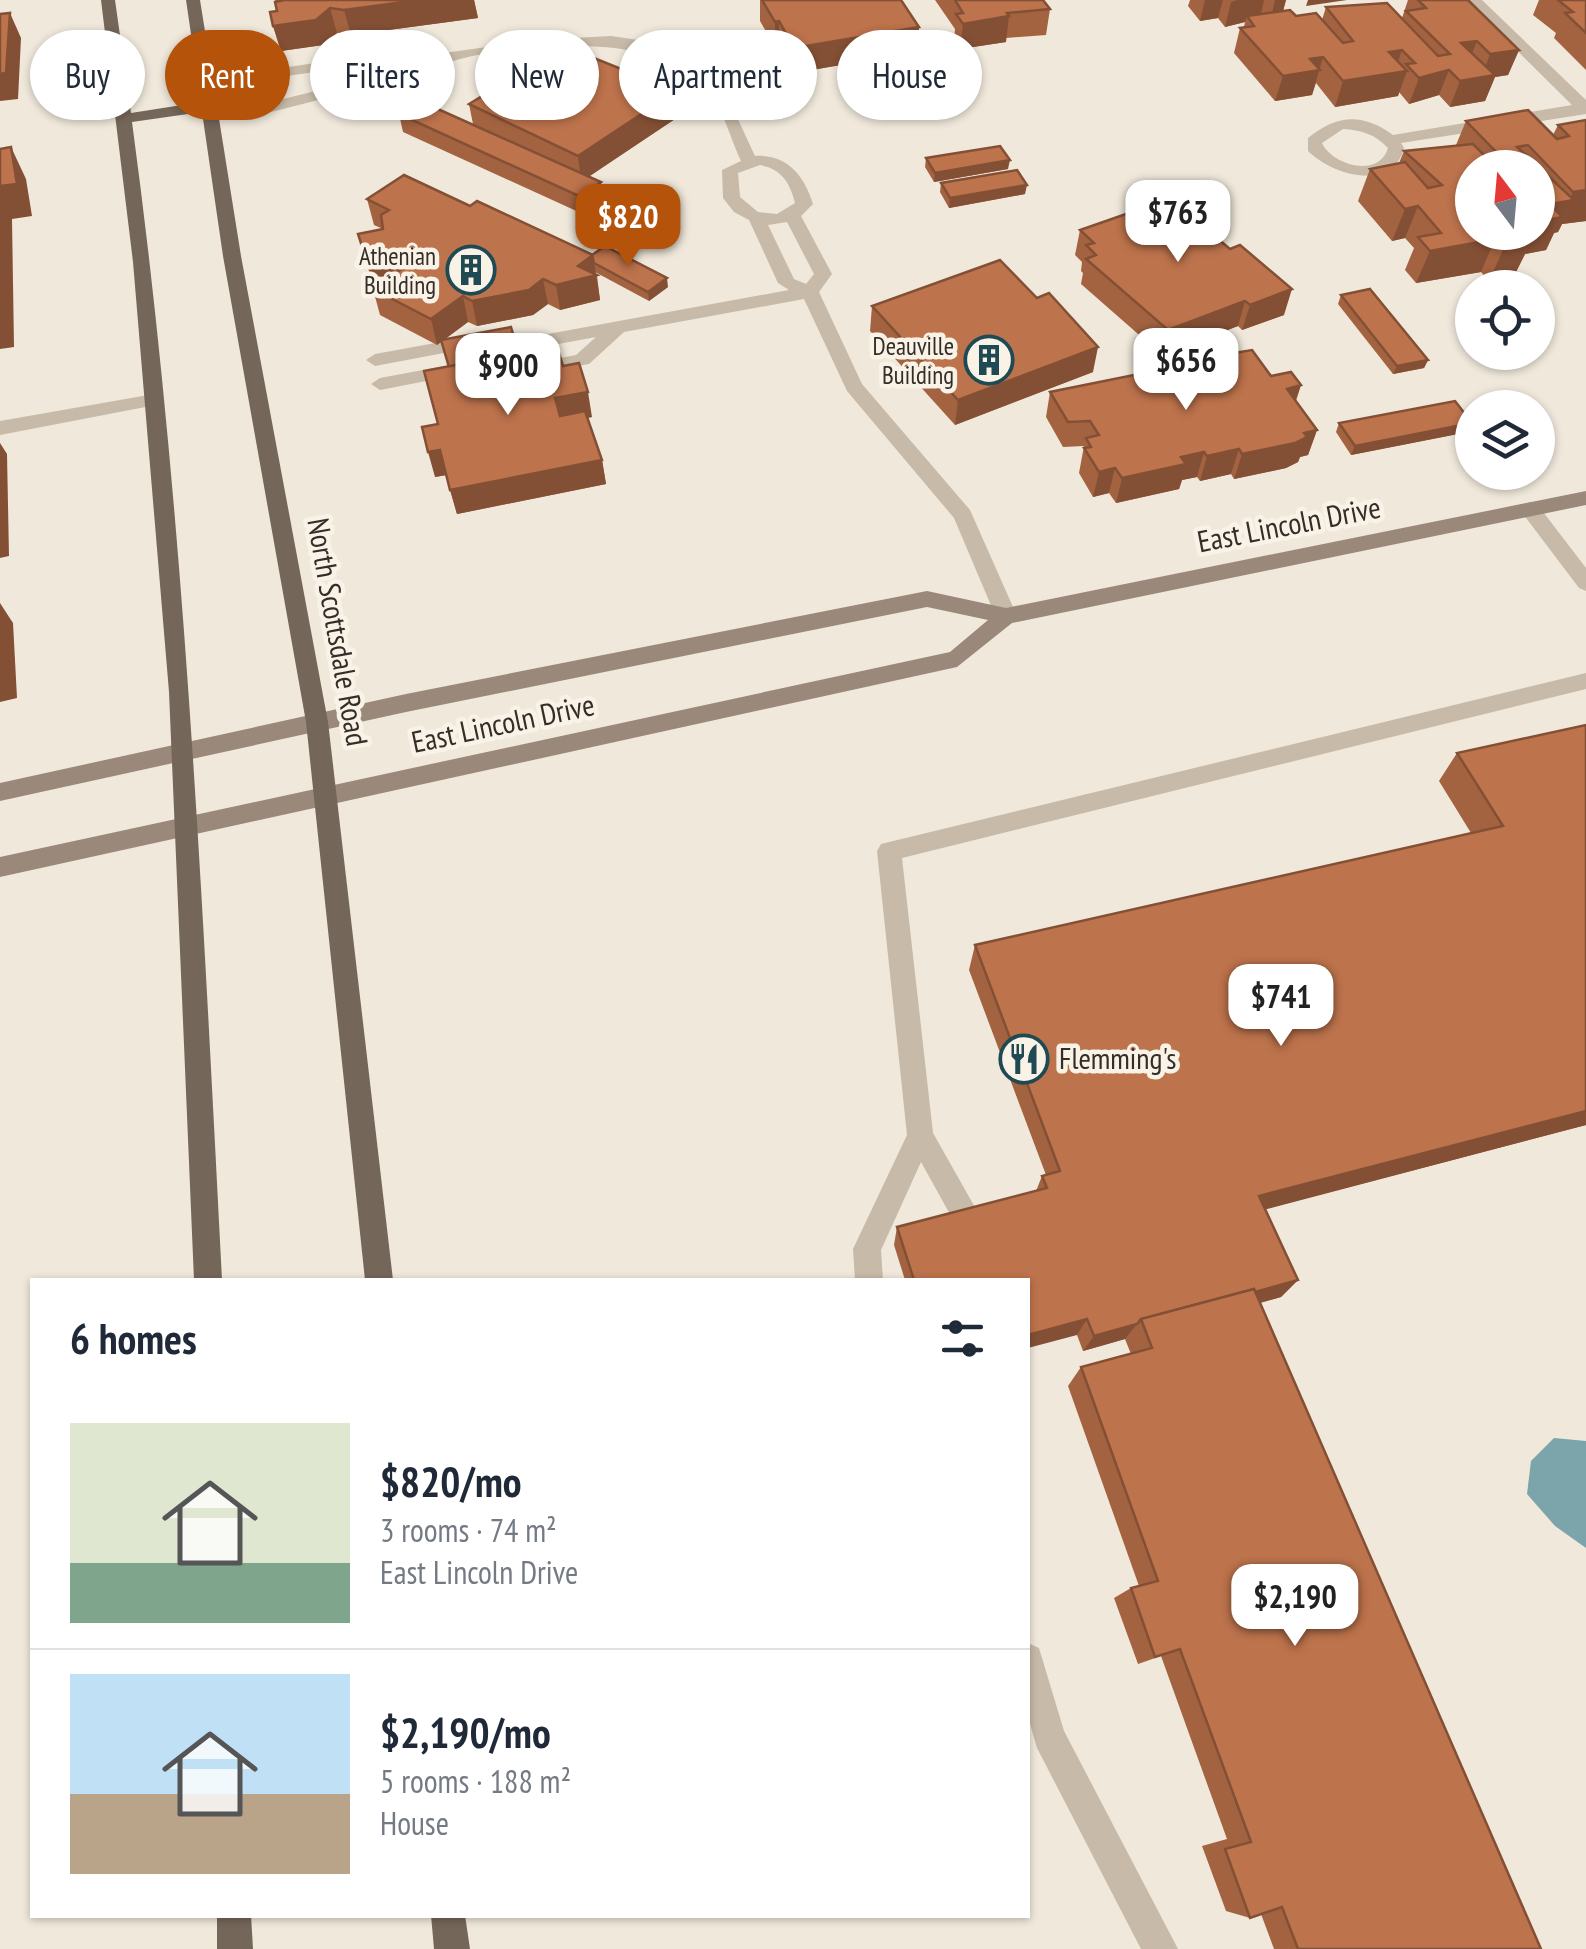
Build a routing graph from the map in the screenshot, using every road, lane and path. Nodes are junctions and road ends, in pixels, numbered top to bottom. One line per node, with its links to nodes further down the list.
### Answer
1 (108, 0): 4 (main road)
2 (193, 0): 5 (main road, North Scottsdale Road)
3 (1474, 0): 7 (street)
4 (112, 30)
5 (198, 30)
6 (455, 56): 11 (street)
7 (1585, 107): 10 (street)
8 (123, 120): 18 (main road)
9 (211, 120): 25 (main road, North Scottsdale Road)
10 (1391, 140)
11 (748, 161): 12 (street); 13 (street)
12 (792, 215): 13 (street); 14 (street)
13 (758, 219): 14 (street)
14 (810, 292): 15 (street); 23 (street)
15 (618, 327): 16 (street); 17 (street)
16 (520, 358)
17 (450, 371)
18 (154, 400): 19 (street); 26 (main road)
19 (0, 428)
20 (1586, 498): 21 (main road, East Lincoln Drive)
21 (1530, 510): 22 (street); 23 (main road, East Lincoln Drive)
22 (1586, 583)
23 (1006, 616): 25 (main road, East Lincoln Drive); 28 (main road, East Lincoln Drive)
24 (1586, 681): 31 (street)
25 (318, 722): 26 (main road, East Lincoln Drive); 28 (main road, North Scottsdale Road)
26 (184, 751): 27 (main road, East Lincoln Drive); 29 (main road)
27 (0, 792)
28 (326, 795): 29 (main road, East Lincoln Drive); 34 (main road, North Scottsdale Road)
29 (188, 824): 30 (main road, East Lincoln Drive); 33 (main road)
30 (0, 867)
31 (920, 1135): 32 (street); 35 (street)
32 (970, 1225)
33 (208, 1278)
34 (379, 1278)
35 (869, 1278)
36 (1030, 1666): 41 (street)
37 (234, 1918): 39 (main road)
38 (448, 1918): 40 (main road)
39 (236, 1949)
40 (452, 1949)
41 (1160, 1949)

